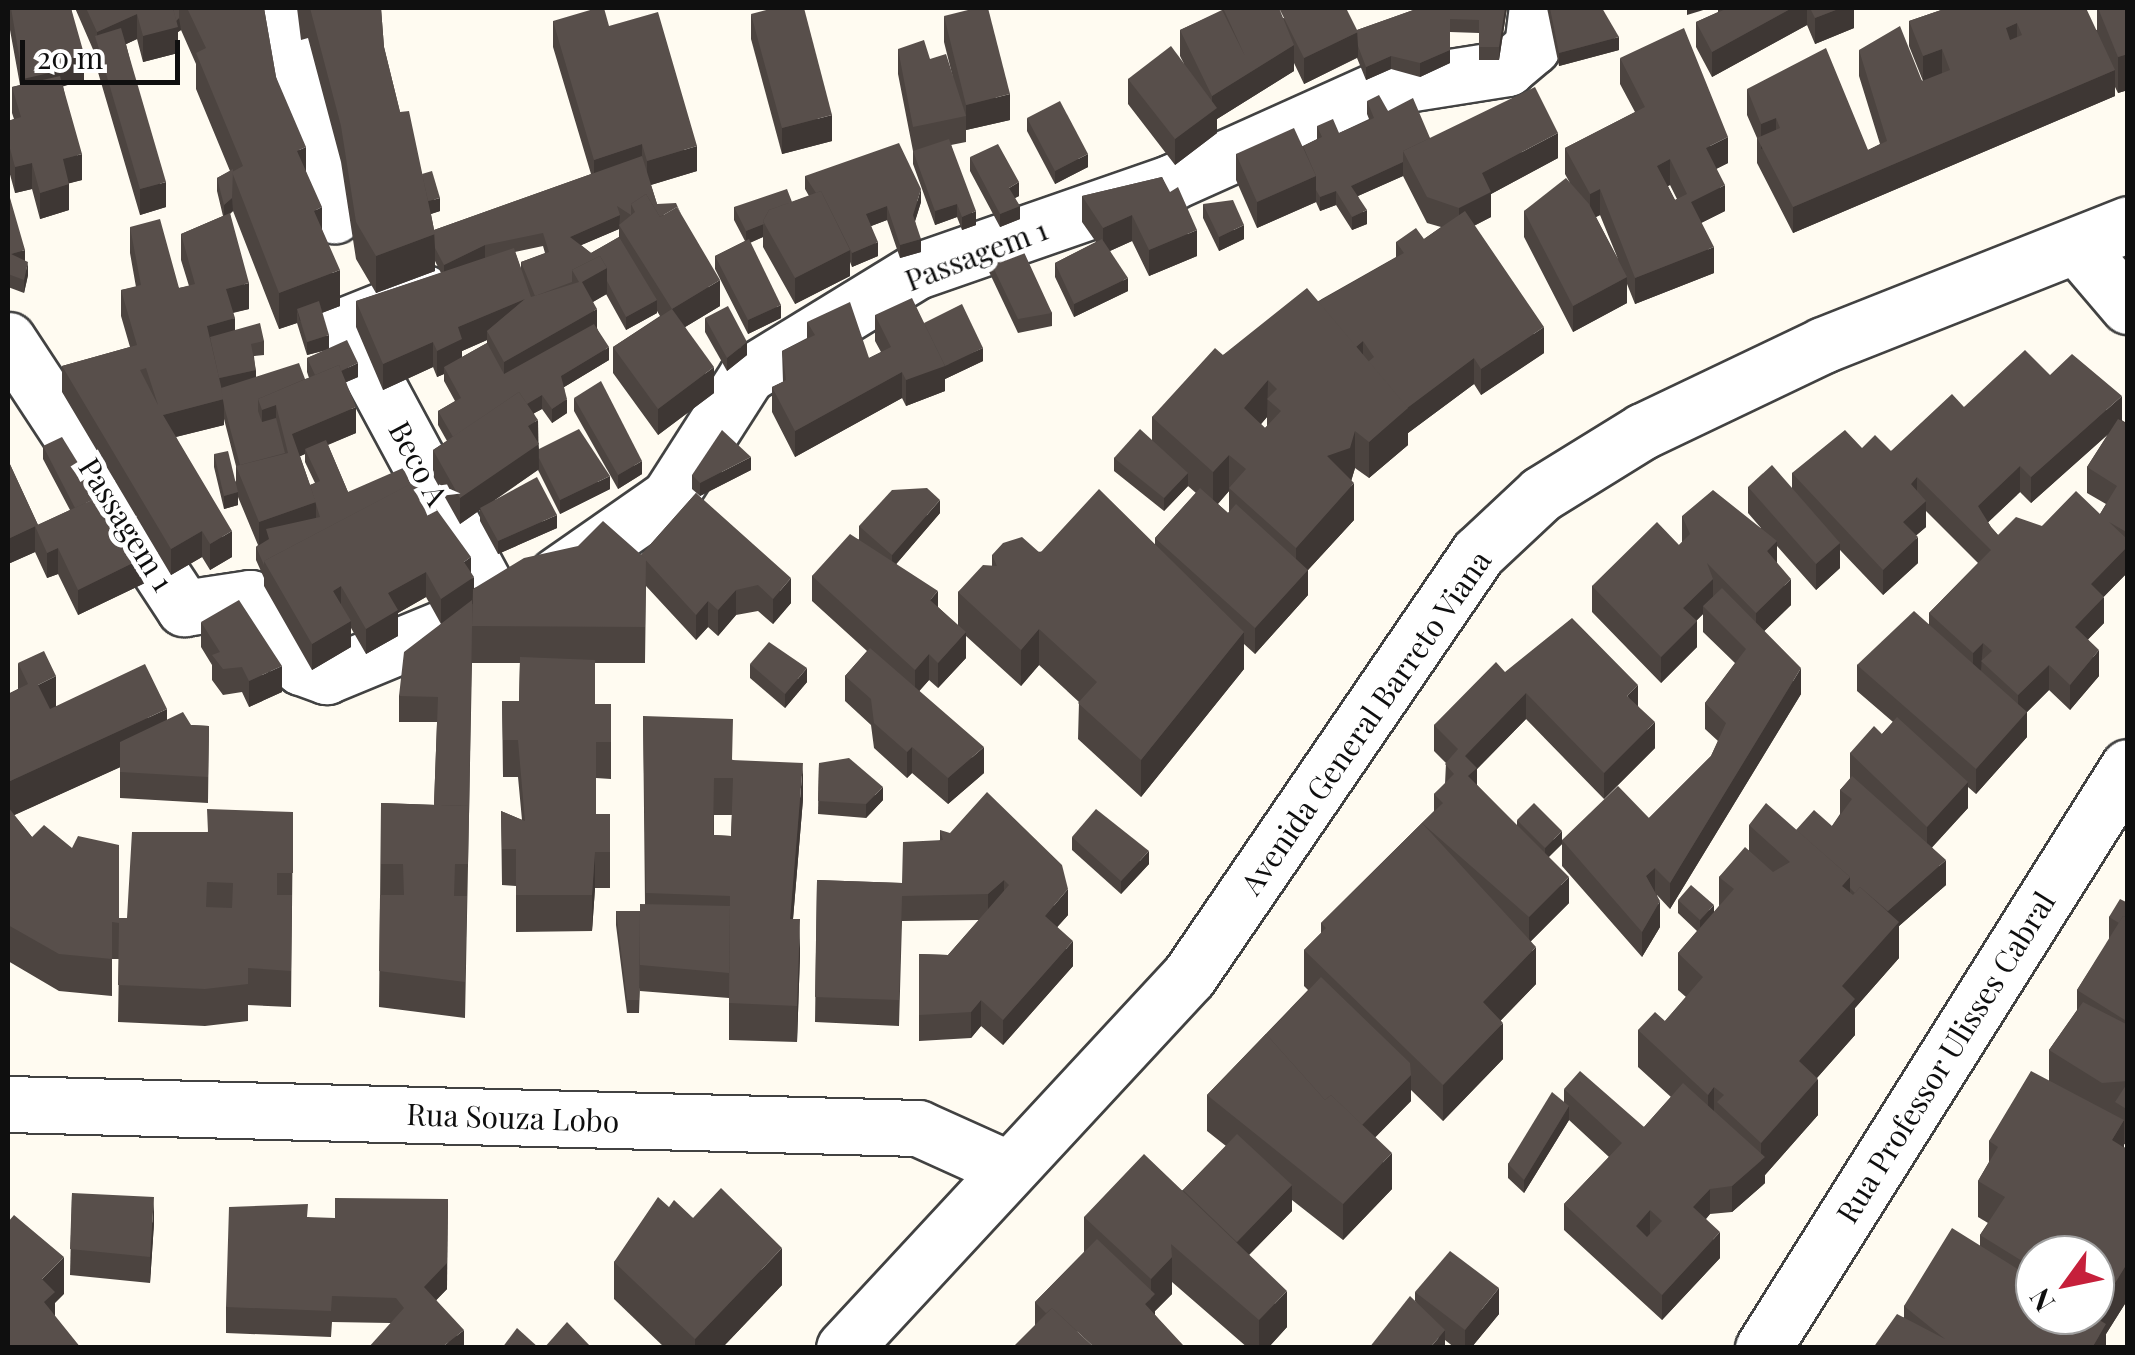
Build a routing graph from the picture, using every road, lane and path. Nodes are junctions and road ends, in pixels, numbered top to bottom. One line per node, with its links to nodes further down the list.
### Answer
1 (274, 8): 3 (street)
2 (1537, 8): 9 (street, Passagem 1)
3 (334, 215)
4 (2128, 224): 5 (street, Avenida General Barreto Viana)
5 (2077, 246): 7 (street); 12 (street, Avenida General Barreto Viana)
6 (479, 277): 9 (street, Beco A)
7 (2128, 306)
8 (8, 340): 9 (street, Passagem 1)
9 (496, 605)
10 (2128, 767): 14 (street, Rua Professor Ulisses Cabral)
11 (8, 1104): 12 (street, Rua Souza Lobo)
12 (1009, 1169): 13 (street, Avenida General Barreto Viana)
13 (844, 1348)
14 (1763, 1348)

